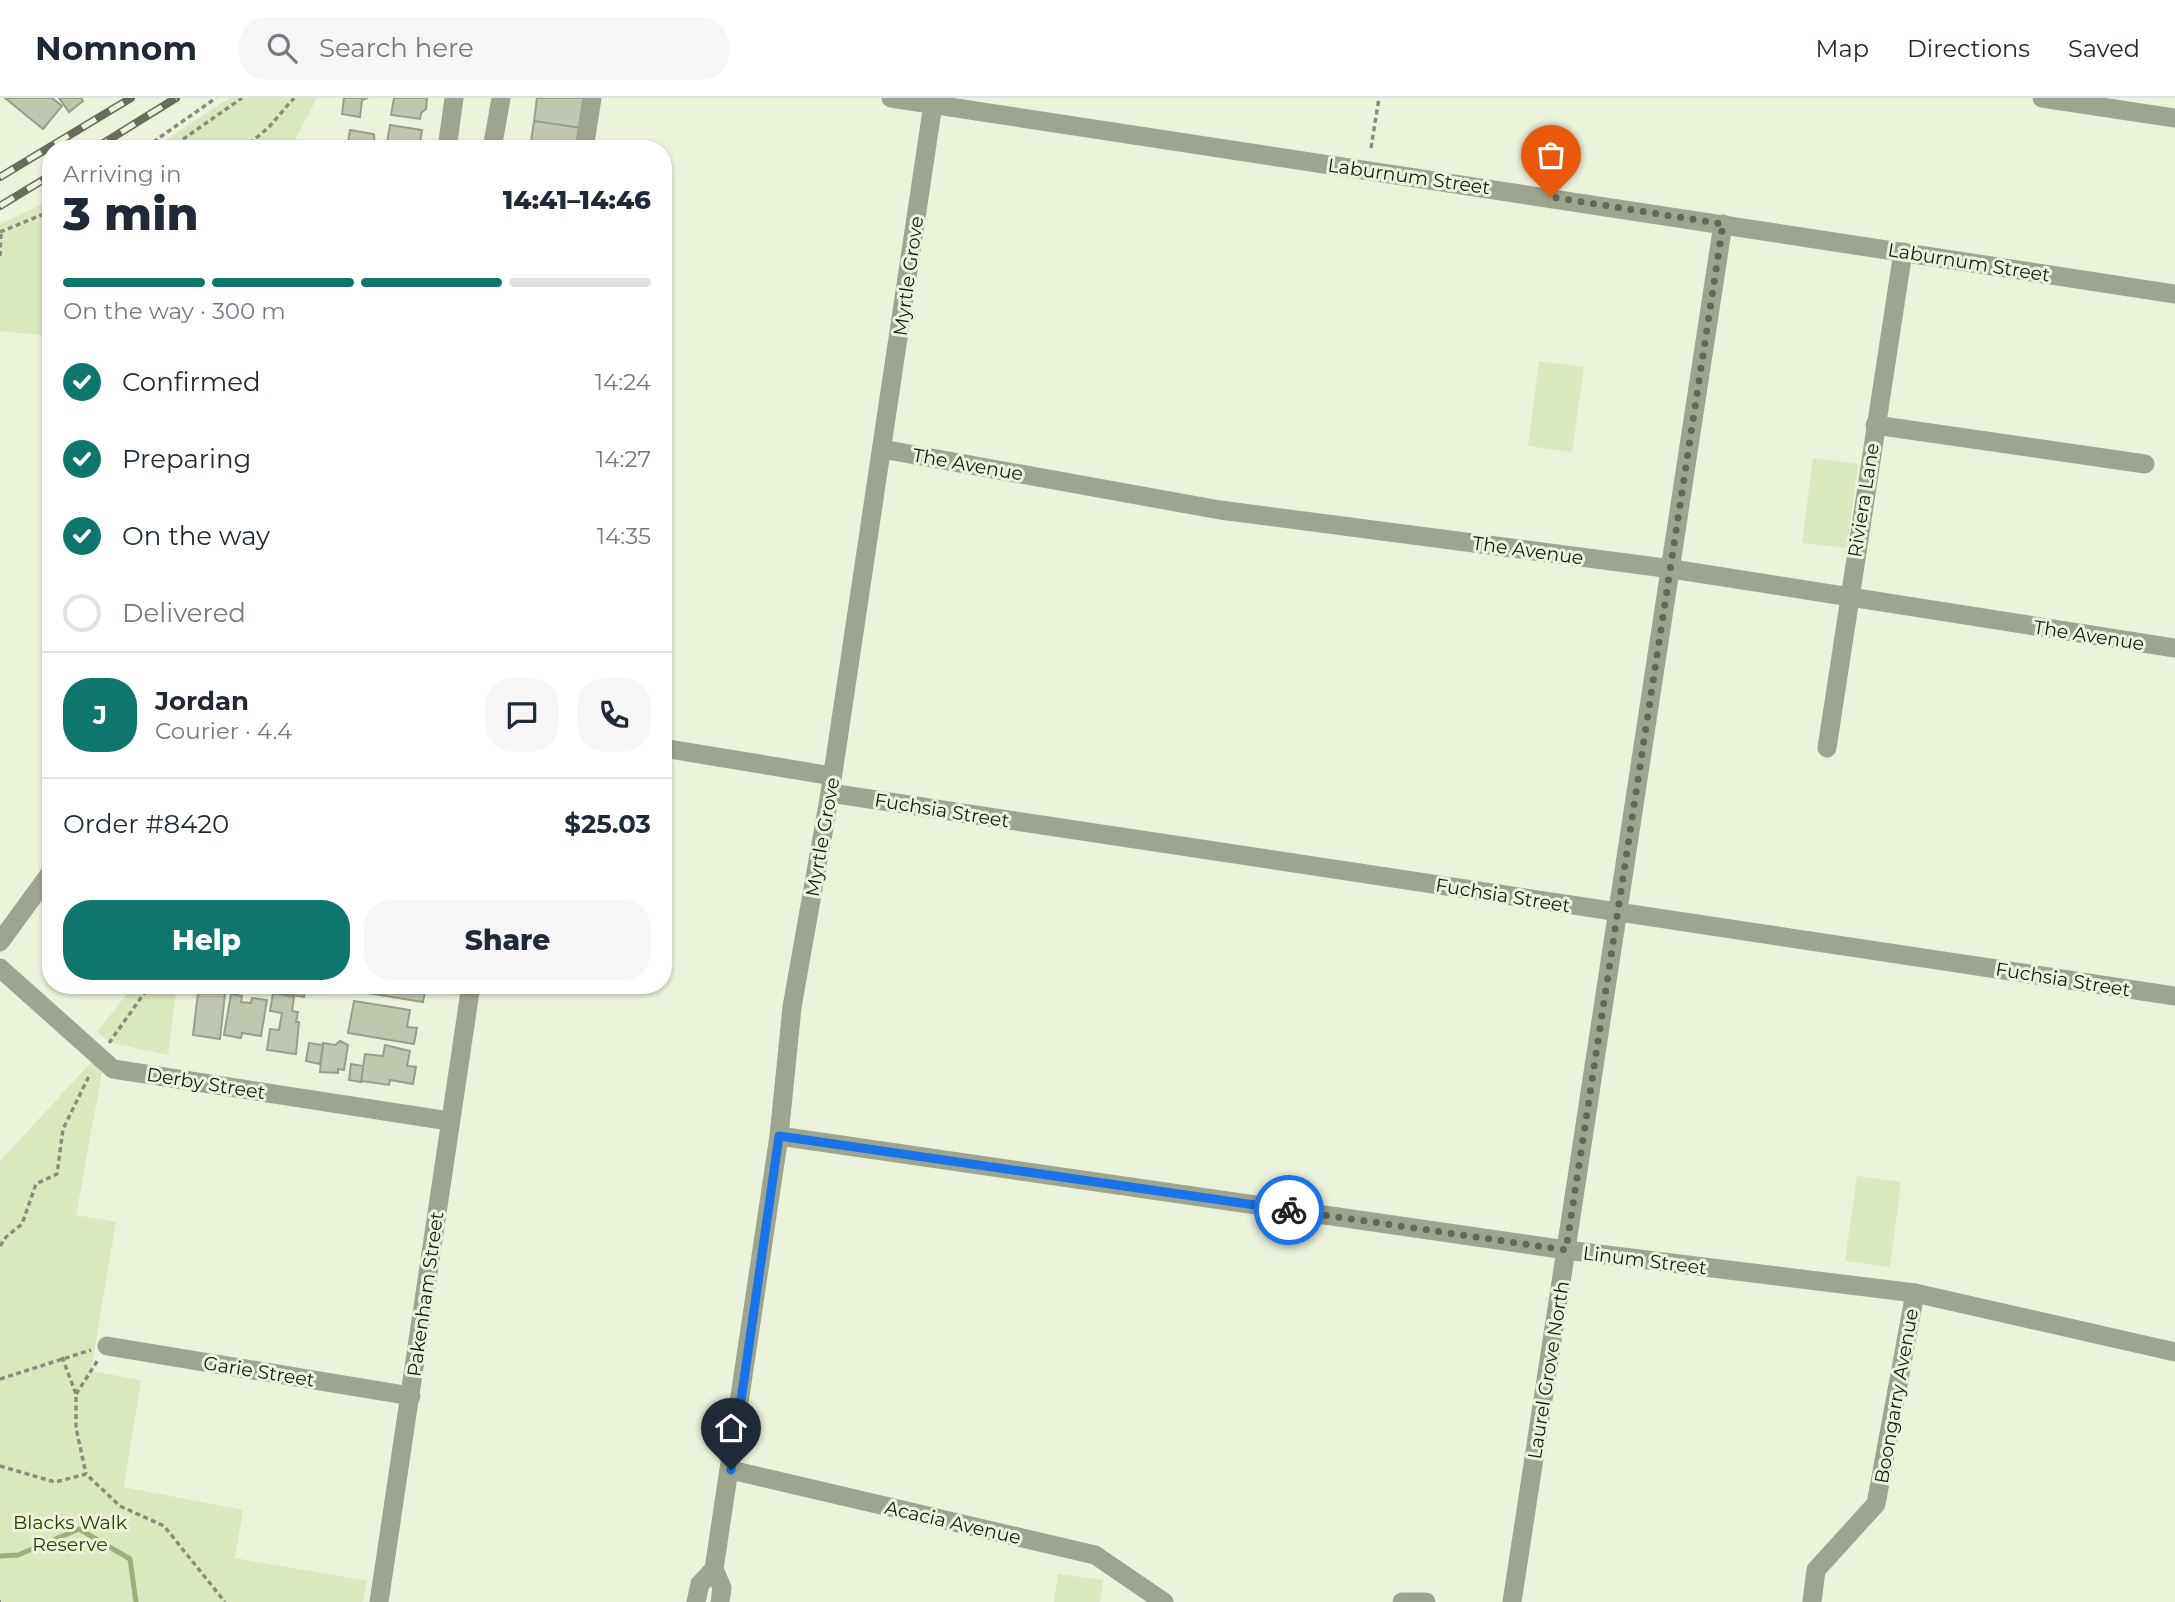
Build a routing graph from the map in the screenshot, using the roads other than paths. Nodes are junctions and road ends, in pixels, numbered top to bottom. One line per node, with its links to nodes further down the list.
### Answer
1 (454, 98): 8 (street)
2 (501, 98): 9 (street)
3 (592, 98): 10 (street)
4 (891, 98): 6 (street, Laburnum Street)
5 (2042, 98): 7 (street)
6 (933, 104): 11 (street, Laburnum Street); 15 (street, Myrtle Grove)
7 (2175, 118)
8 (448, 140)
9 (494, 140)
10 (585, 140)
11 (1723, 224): 12 (street, Laburnum Street); 17 (street, Laurel Grove North)
12 (1903, 252): 13 (street, Laburnum Street); 14 (street, Riviera Lane)
13 (2175, 294)
14 (1875, 425): 16 (street); 18 (street, Riviera Lane)
15 (882, 449): 17 (street, The Avenue); 22 (street, Myrtle Grove)
16 (2145, 464)
17 (1672, 569): 18 (street, The Avenue); 24 (street, Laurel Grove North)
18 (1848, 596): 19 (street, The Avenue); 20 (street, Riviera Lane)
19 (2175, 648)
20 (1827, 748)
21 (672, 750): 22 (street, Fuchsia Street)
22 (831, 784): 24 (street, Fuchsia Street); 30 (street, Myrtle Grove)
23 (42, 884): 25 (street)
24 (1617, 912): 28 (street, Fuchsia Street); 31 (street, Laurel Grove North)
25 (0, 942)
26 (0, 968): 29 (street, Derby Street)
27 (470, 994): 29 (street, Pakenham Street)
28 (2175, 996)
29 (449, 1121): 35 (street, Pakenham Street)
30 (779, 1136): 31 (street, Linum Street); 36 (street, Myrtle Grove)
31 (1566, 1250): 32 (street, Linum Street); 44 (street, Laurel Grove North)
32 (1914, 1293): 34 (street, Linum Street); 45 (street, Boongarry Avenue)
33 (107, 1346): 35 (street, Garie Street)
34 (2175, 1352)
35 (411, 1396): 38 (street, Pakenham Street)
36 (731, 1470): 37 (street, Myrtle Grove); 41 (street, Acacia Avenue)
37 (714, 1569): 39 (street); 40 (street)
38 (379, 1602)
39 (696, 1602)
40 (720, 1602)
41 (1164, 1602)
42 (1402, 1602): 43 (street)
43 (1426, 1602)
44 (1512, 1602)
45 (1812, 1602)

